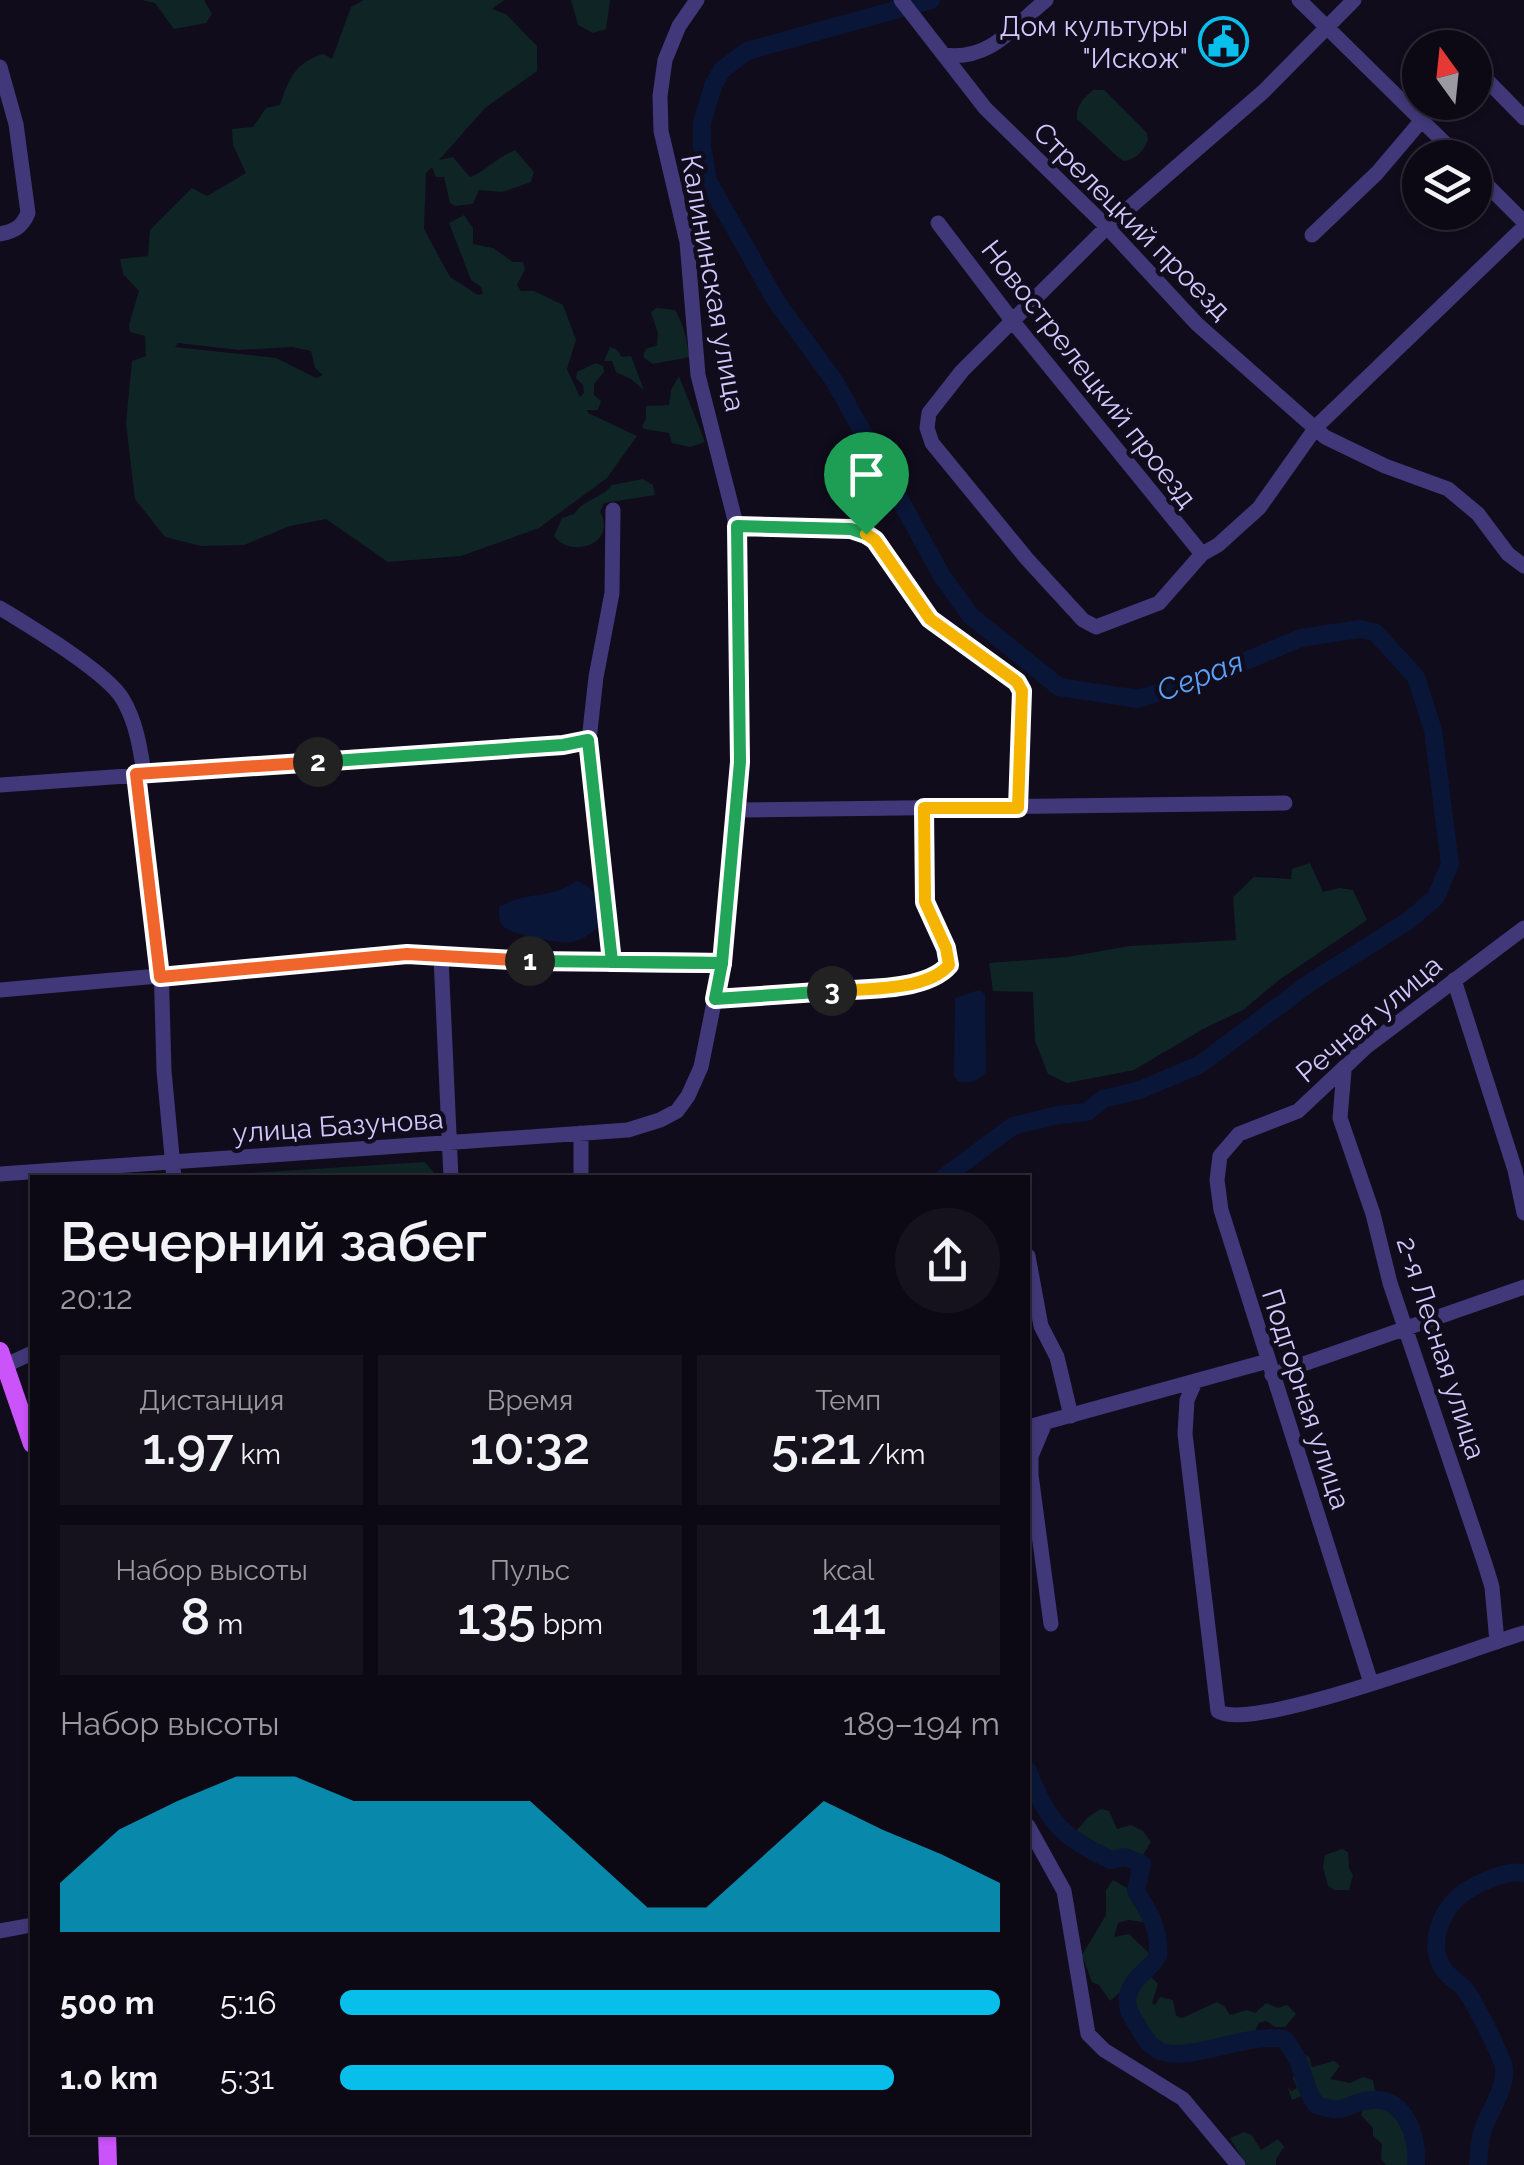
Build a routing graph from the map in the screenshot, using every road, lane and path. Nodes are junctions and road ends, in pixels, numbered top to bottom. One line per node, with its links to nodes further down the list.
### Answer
1 (697, 0): 24 (street, Калининская улица)
2 (901, 0): 7 (street, Стрелецкий проезд)
3 (1046, 0): 7 (street)
4 (1298, 0): 6 (street)
5 (1354, 0): 6 (street)
6 (1326, 28): 11 (street); 18 (street)
7 (944, 55): 18 (street, Стрелецкий проезд)
8 (0, 67): 10 (street)
9 (1492, 85): 12 (street)
10 (6, 101): 19 (street)
11 (1402, 101)
12 (1524, 118)
13 (1422, 120): 14 (street); 20 (street)
14 (1442, 140)
15 (1492, 191): 17 (street)
16 (938, 223): 21 (street, Новострелецкий проезд)
17 (1524, 225): 22 (street)
18 (1107, 227): 21 (street); 22 (street, Стрелецкий проезд)
19 (0, 234)
20 (1312, 235)
21 (1014, 322): 25 (street, Новострелецкий проезд); 25 (street)
22 (1317, 426): 25 (street); 26 (street, Стрелецкий проезд)
23 (613, 510): 28 (street)
24 (737, 526): 33 (street); 34 (street, Калининская улица)
25 (1202, 554)
26 (1524, 566)
27 (0, 608): 29 (street)
28 (588, 740): 29 (street); 37 (street)
29 (140, 774): 30 (street); 39 (street)
30 (0, 785)
31 (1285, 803): 33 (street)
32 (924, 808): 33 (street); 34 (street); 42 (street)
33 (1018, 808)
34 (736, 810): 38 (street, Калининская улица)
35 (1524, 928): 40 (street, Речная улица)
36 (442, 958): 37 (street); 39 (street); 47 (street)
37 (612, 962): 38 (street)
38 (722, 963): 42 (street, Калининская улица)
39 (160, 977): 41 (street); 48 (street)
40 (1454, 980): 43 (street, Речная улица); 52 (street)
41 (0, 990)
42 (715, 999): 44 (street, Калининская улица)
43 (1344, 1070): 46 (street, Речная улица); 55 (street, 2-я Лесная улица)
44 (676, 1111): 45 (street, улица Базунова)
45 (581, 1134): 47 (street, улица Базунова); 51 (street)
46 (1239, 1134): 58 (street, Подгорная улица)
47 (450, 1143): 48 (street, улица Базунова); 50 (street)
48 (174, 1170): 49 (street, улица Базунова)
49 (0, 1174)
50 (451, 1175)
51 (580, 1175)
52 (1524, 1212)
53 (1030, 1267): 60 (street)
54 (1524, 1286): 55 (street)
55 (1407, 1329): 58 (street); 66 (street, 2-я Лесная улица)
56 (30, 1353): 57 (street)
57 (3, 1358): 63 (main road)
58 (1270, 1368): 59 (street); 67 (street, Подгорная улица)
59 (1195, 1382): 60 (street); 67 (street)
60 (1071, 1416): 61 (street)
61 (1044, 1423): 62 (street); 64 (street)
62 (1030, 1426)
63 (30, 1437)
64 (1051, 1624)
65 (1524, 1633): 66 (street)
66 (1497, 1642): 67 (street)
67 (1371, 1682)
68 (1030, 1830): 73 (street)
69 (30, 1925): 70 (street)
70 (0, 1931)
71 (106, 2135): 72 (main road)
72 (108, 2165)
73 (1238, 2165)

